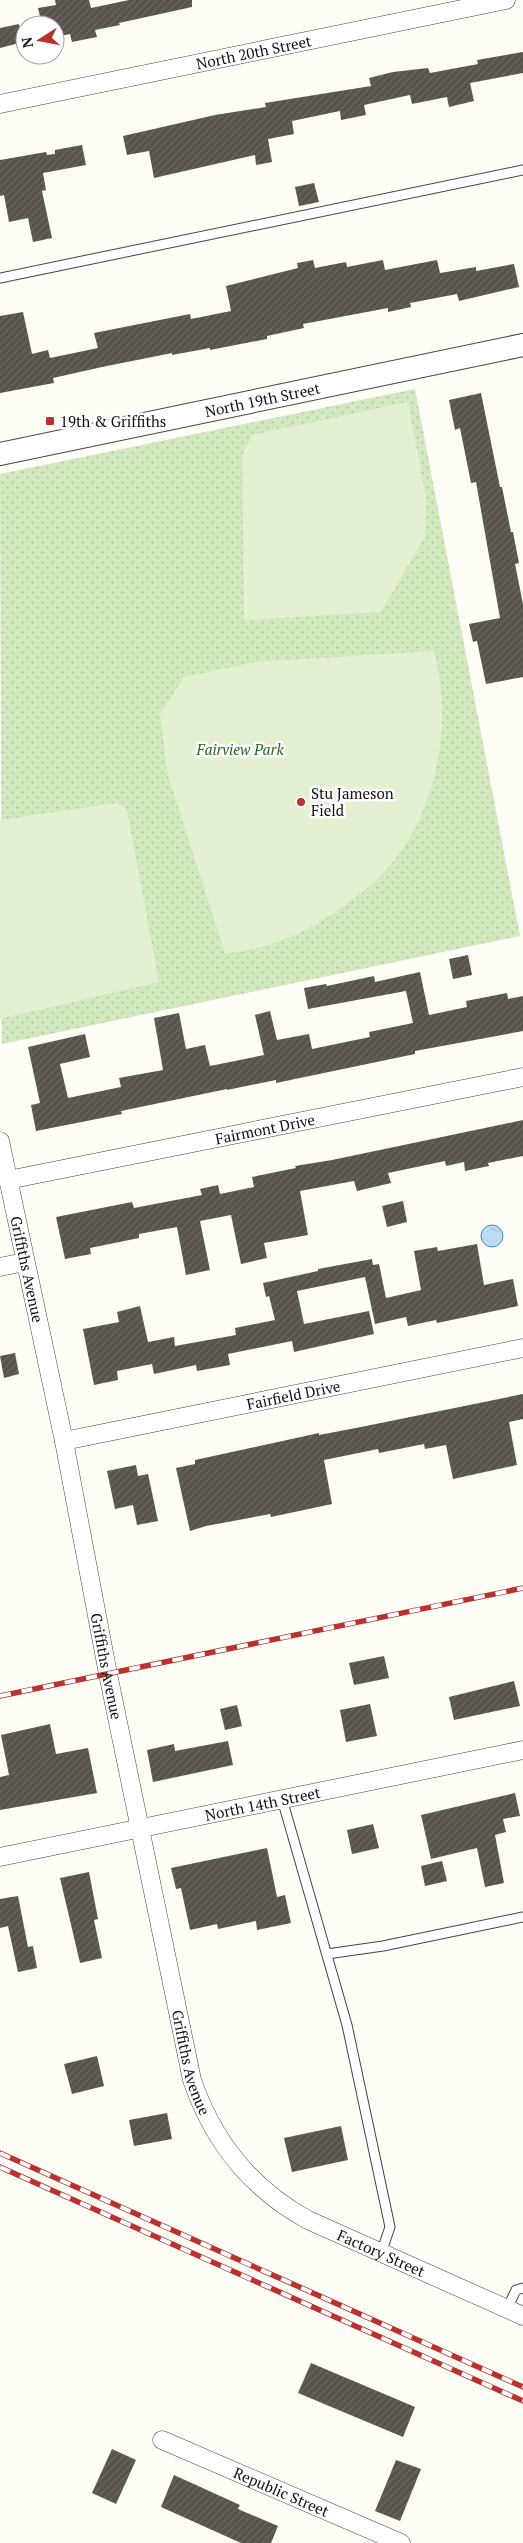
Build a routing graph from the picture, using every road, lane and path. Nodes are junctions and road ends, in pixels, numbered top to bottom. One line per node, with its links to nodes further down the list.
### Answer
1 (506, 0): 2 (street, North 20th Street)
2 (0, 104)
3 (523, 170): 4 (lane)
4 (0, 278)
5 (522, 349): 6 (street, North 19th Street)
6 (0, 454)
7 (523, 1077): 9 (street, Fairmont Drive)
8 (0, 1142): 9 (street, Griffiths Avenue)
9 (8, 1180): 10 (street, Griffiths Avenue)
10 (24, 1262): 11 (street); 13 (street, Griffiths Avenue)
11 (0, 1267)
12 (523, 1348): 13 (street, Fairfield Drive)
13 (64, 1441): 16 (street, Griffiths Avenue)
14 (523, 1750): 15 (street, North 14th Street)
15 (282, 1799): 16 (street, North 14th Street); 19 (lane)
16 (139, 1827): 17 (street, North 14th Street); 20 (street, Griffiths Avenue)
17 (0, 1857)
18 (523, 1917): 19 (lane)
19 (326, 1954): 21 (lane)
20 (249, 2177): 21 (street, Factory Street)
21 (381, 2253): 23 (street, Factory Street)
22 (523, 2288): 23 (lane)
23 (515, 2312)
24 (162, 2440): 25 (street, Republic Street)
25 (401, 2543)

